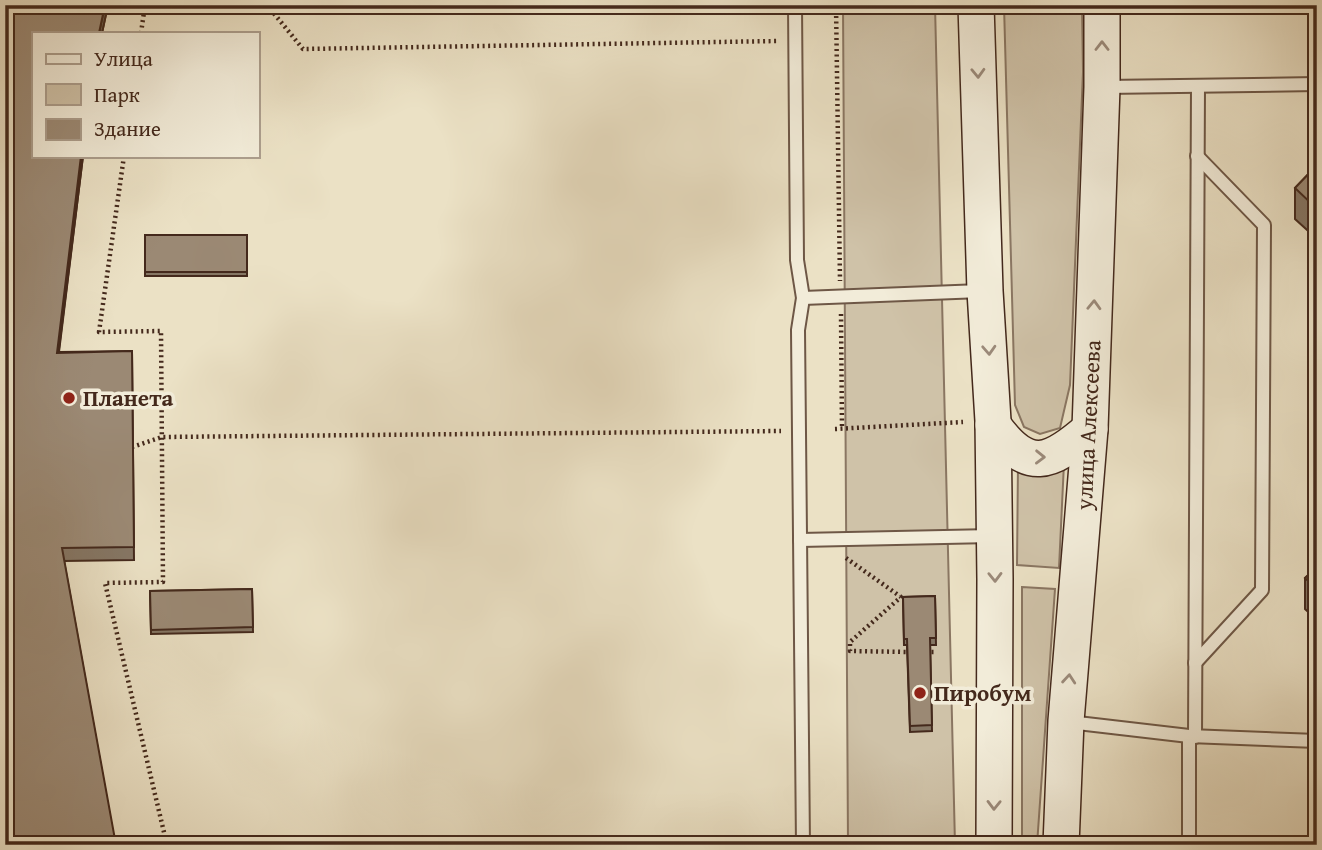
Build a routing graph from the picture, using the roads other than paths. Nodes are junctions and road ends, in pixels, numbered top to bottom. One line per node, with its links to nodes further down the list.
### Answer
1 (795, 5): 9 (lane)
2 (976, 5): 8 (street, one-way to 8)
3 (1102, 5): 6 (street, улица Алексеева, one-way to 3)
4 (1317, 84): 5 (lane)
5 (1198, 86): 6 (lane); 7 (lane)
6 (1102, 87): 11 (street, улица Алексеева, one-way to 6)
7 (1197, 156): 14 (lane); 14 (lane)
8 (985, 291): 9 (lane); 10 (street, one-way to 10)
9 (803, 298): 13 (lane)
10 (993, 423): 11 (street, one-way to 11); 12 (street)
11 (1090, 429): 15 (street, улица Алексеева, one-way to 11)
12 (994, 536): 13 (lane); 19 (street, one-way to 19)
13 (800, 540): 18 (lane)
14 (1195, 663): 16 (lane)
15 (1066, 721): 16 (lane); 20 (street, улица Алексеева)
16 (1192, 736): 17 (lane); 21 (lane)
17 (1317, 741)
18 (803, 842)
19 (994, 845)
20 (1061, 845)
21 (1189, 845)

